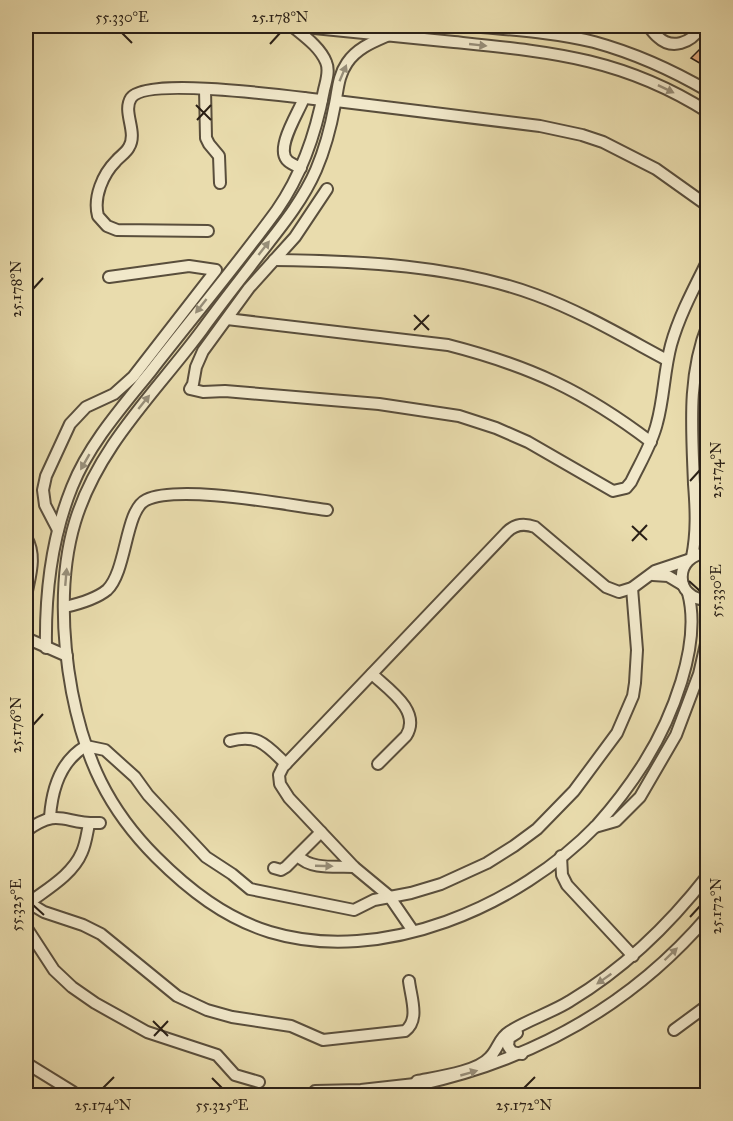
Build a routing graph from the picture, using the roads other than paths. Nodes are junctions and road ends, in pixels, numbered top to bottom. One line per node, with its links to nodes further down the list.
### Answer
1 (293, 26): 5 (street); 9 (street)
2 (471, 26): 7 (street)
3 (702, 27): 4 (street)
4 (650, 28)
5 (389, 35): 10 (street, one-way to 5); 11 (street, one-way to 11)
6 (205, 89): 8 (street); 13 (street); 16 (street)
7 (708, 91)
8 (304, 98): 9 (street); 12 (street)
9 (322, 100): 12 (street)
10 (336, 101): 15 (street); 23 (street, one-way to 10)
11 (708, 112)
12 (301, 168): 22 (street, one-way to 22)
13 (220, 183)
14 (327, 189): 17 (street)
15 (708, 206)
16 (207, 231)
17 (274, 260): 20 (street); 25 (street)
18 (708, 260): 25 (street)
19 (109, 277): 28 (street)
20 (227, 319): 24 (street); 26 (street)
21 (708, 324): 31 (street)
22 (176, 339): 23 (street); 28 (street, one-way to 28)
23 (187, 350): 24 (street); 38 (street, one-way to 23)
24 (199, 359): 26 (street)
25 (667, 360): 26 (street)
26 (651, 442)
27 (327, 510): 38 (street)
28 (58, 530): 41 (street)
29 (26, 537): 32 (street)
30 (708, 553): 31 (street)
31 (690, 559): 33 (street); 35 (street)
32 (28, 572): 36 (street)
33 (647, 576): 34 (street); 35 (street)
34 (632, 588): 43 (street); 57 (street)
35 (686, 589): 37 (street); 49 (street)
36 (26, 596)
37 (708, 600)
38 (65, 607): 42 (street)
39 (708, 635): 49 (street)
40 (26, 638): 41 (street)
41 (46, 648): 42 (street)
42 (67, 656): 45 (street)
43 (372, 674): 46 (street); 47 (street)
44 (230, 741): 46 (street)
45 (86, 746): 48 (street); 57 (street); 61 (street)
46 (286, 764): 51 (street)
47 (378, 764)
48 (50, 817): 50 (street); 58 (street)
49 (595, 827): 53 (street)
50 (26, 831)
51 (321, 832): 52 (street); 54 (street)
52 (297, 856): 54 (street, one-way to 54); 55 (street)
53 (561, 856): 61 (street); 62 (street)
54 (354, 867): 57 (street)
55 (274, 868)
56 (708, 875): 62 (street)
57 (389, 896): 61 (street)
58 (27, 901): 63 (street)
59 (708, 916): 67 (street, one-way to 59)
60 (26, 927): 69 (street)
61 (413, 932)
62 (633, 956): 65 (street, one-way to 65)
63 (409, 981)
64 (708, 1005): 66 (street)
65 (531, 1022): 67 (street); 70 (street)
66 (674, 1030)
67 (522, 1054): 70 (street, one-way to 67)
68 (26, 1063): 72 (street)
69 (259, 1082)
70 (415, 1084): 73 (street)
71 (315, 1091): 73 (street)
72 (73, 1092)
73 (361, 1092)

